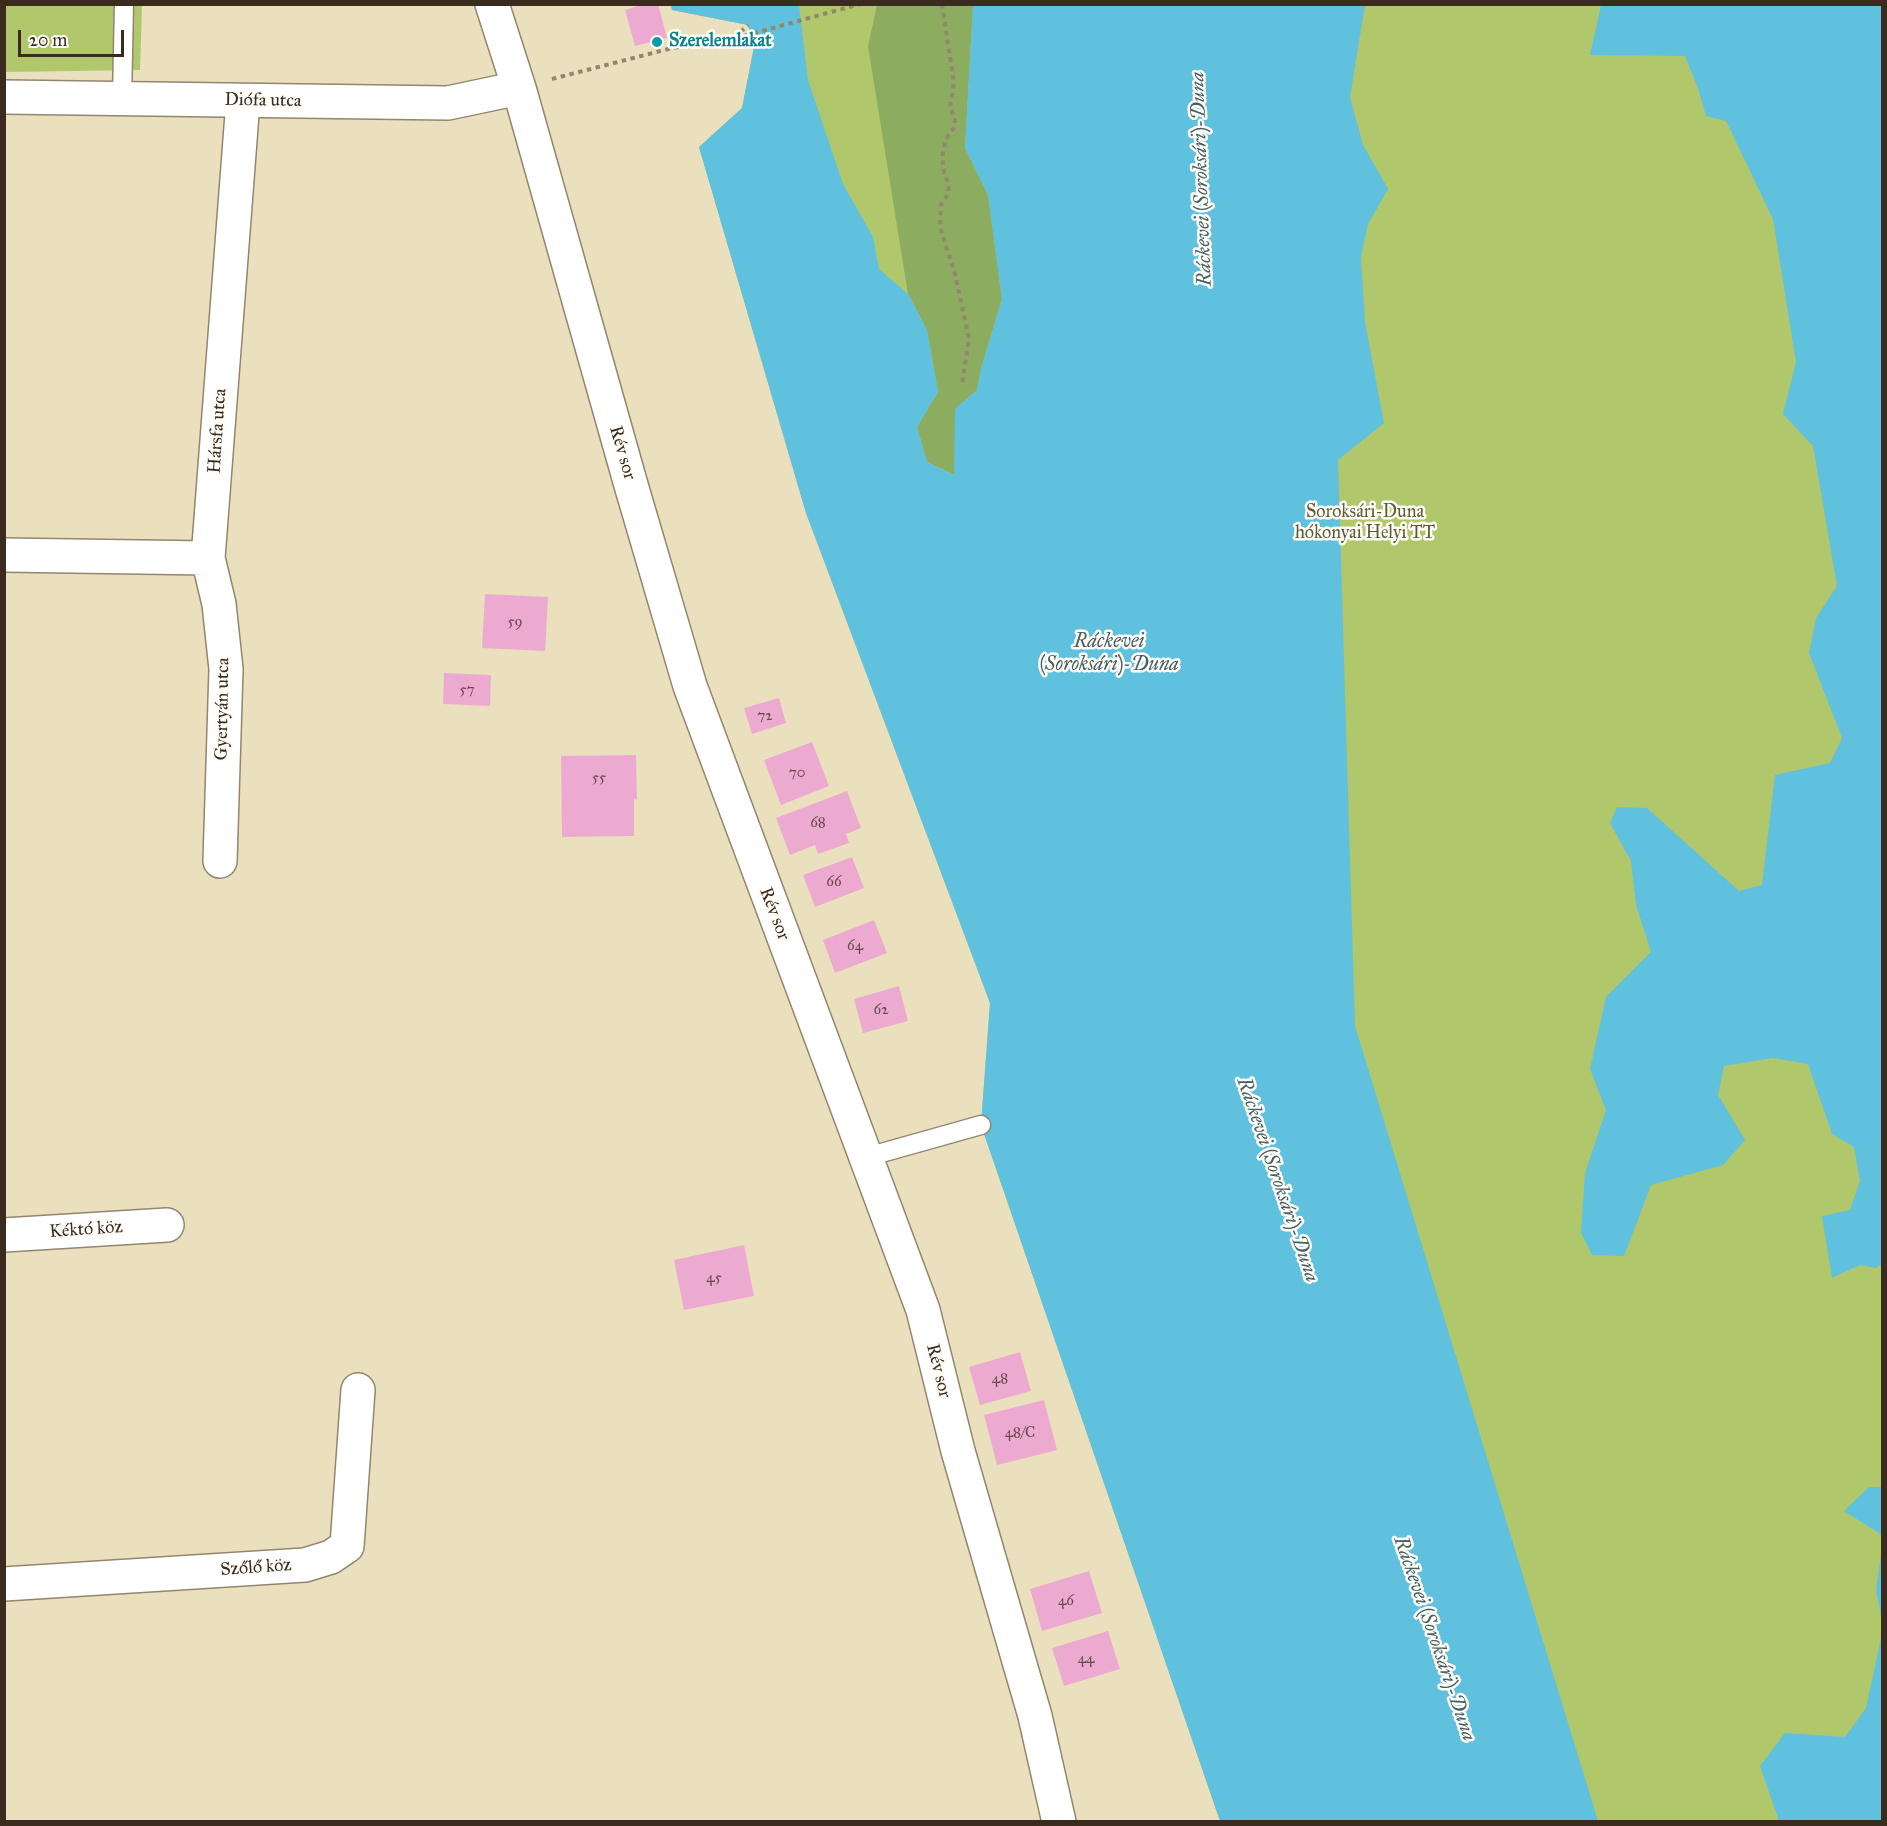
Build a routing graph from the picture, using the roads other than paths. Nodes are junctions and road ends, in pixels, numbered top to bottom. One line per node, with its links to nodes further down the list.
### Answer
1 (124, 4): 5 (lane)
2 (492, 4): 3 (street, Rév sor)
3 (519, 88): 6 (street, Diófa utca); 11 (street, Rév sor)
4 (4, 97): 5 (street, Diófa utca)
5 (123, 99): 6 (street, Diófa utca)
6 (243, 101): 8 (street, Hársfa utca)
7 (4, 555): 8 (street)
8 (208, 558): 9 (street, Gyertyán utca)
9 (220, 861)
10 (981, 1125): 11 (lane)
11 (867, 1157): 16 (street, Rév sor)
12 (167, 1225): 13 (street, Kéktó köz)
13 (4, 1235)
14 (358, 1390): 15 (street, Szőlő köz)
15 (4, 1584)
16 (1059, 1821)

